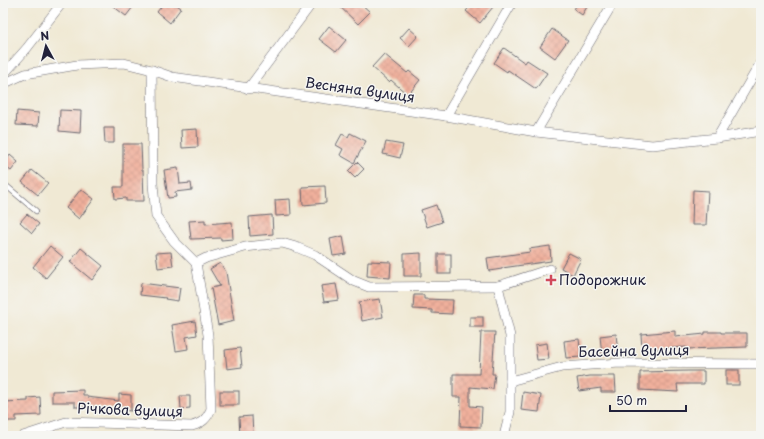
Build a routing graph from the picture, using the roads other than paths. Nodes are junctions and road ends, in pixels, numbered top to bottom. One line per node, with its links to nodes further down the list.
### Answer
1 (62, 3): 7 (street)
2 (312, 3): 9 (street)
3 (512, 3): 10 (street)
4 (613, 3): 12 (street)
5 (761, 62): 13 (street)
6 (152, 70): 8 (street, Весняна вулиця); 9 (street, Весняна вулиця); 16 (street)
7 (3, 75)
8 (3, 84)
9 (248, 89): 10 (street, Весняна вулиця)
10 (446, 116): 12 (street, Весняна вулиця)
11 (761, 131): 13 (street, Весняна вулиця)
12 (536, 132): 13 (street, Весняна вулиця)
13 (717, 138)
14 (3, 184): 15 (lane)
15 (36, 211)
16 (196, 263): 18 (street); 21 (street, Річкова вулиця)
17 (550, 269): 18 (street)
18 (498, 286): 20 (street)
19 (761, 364): 20 (street, Басейна вулиця)
20 (510, 381): 22 (street)
21 (24, 436)
22 (504, 436)

